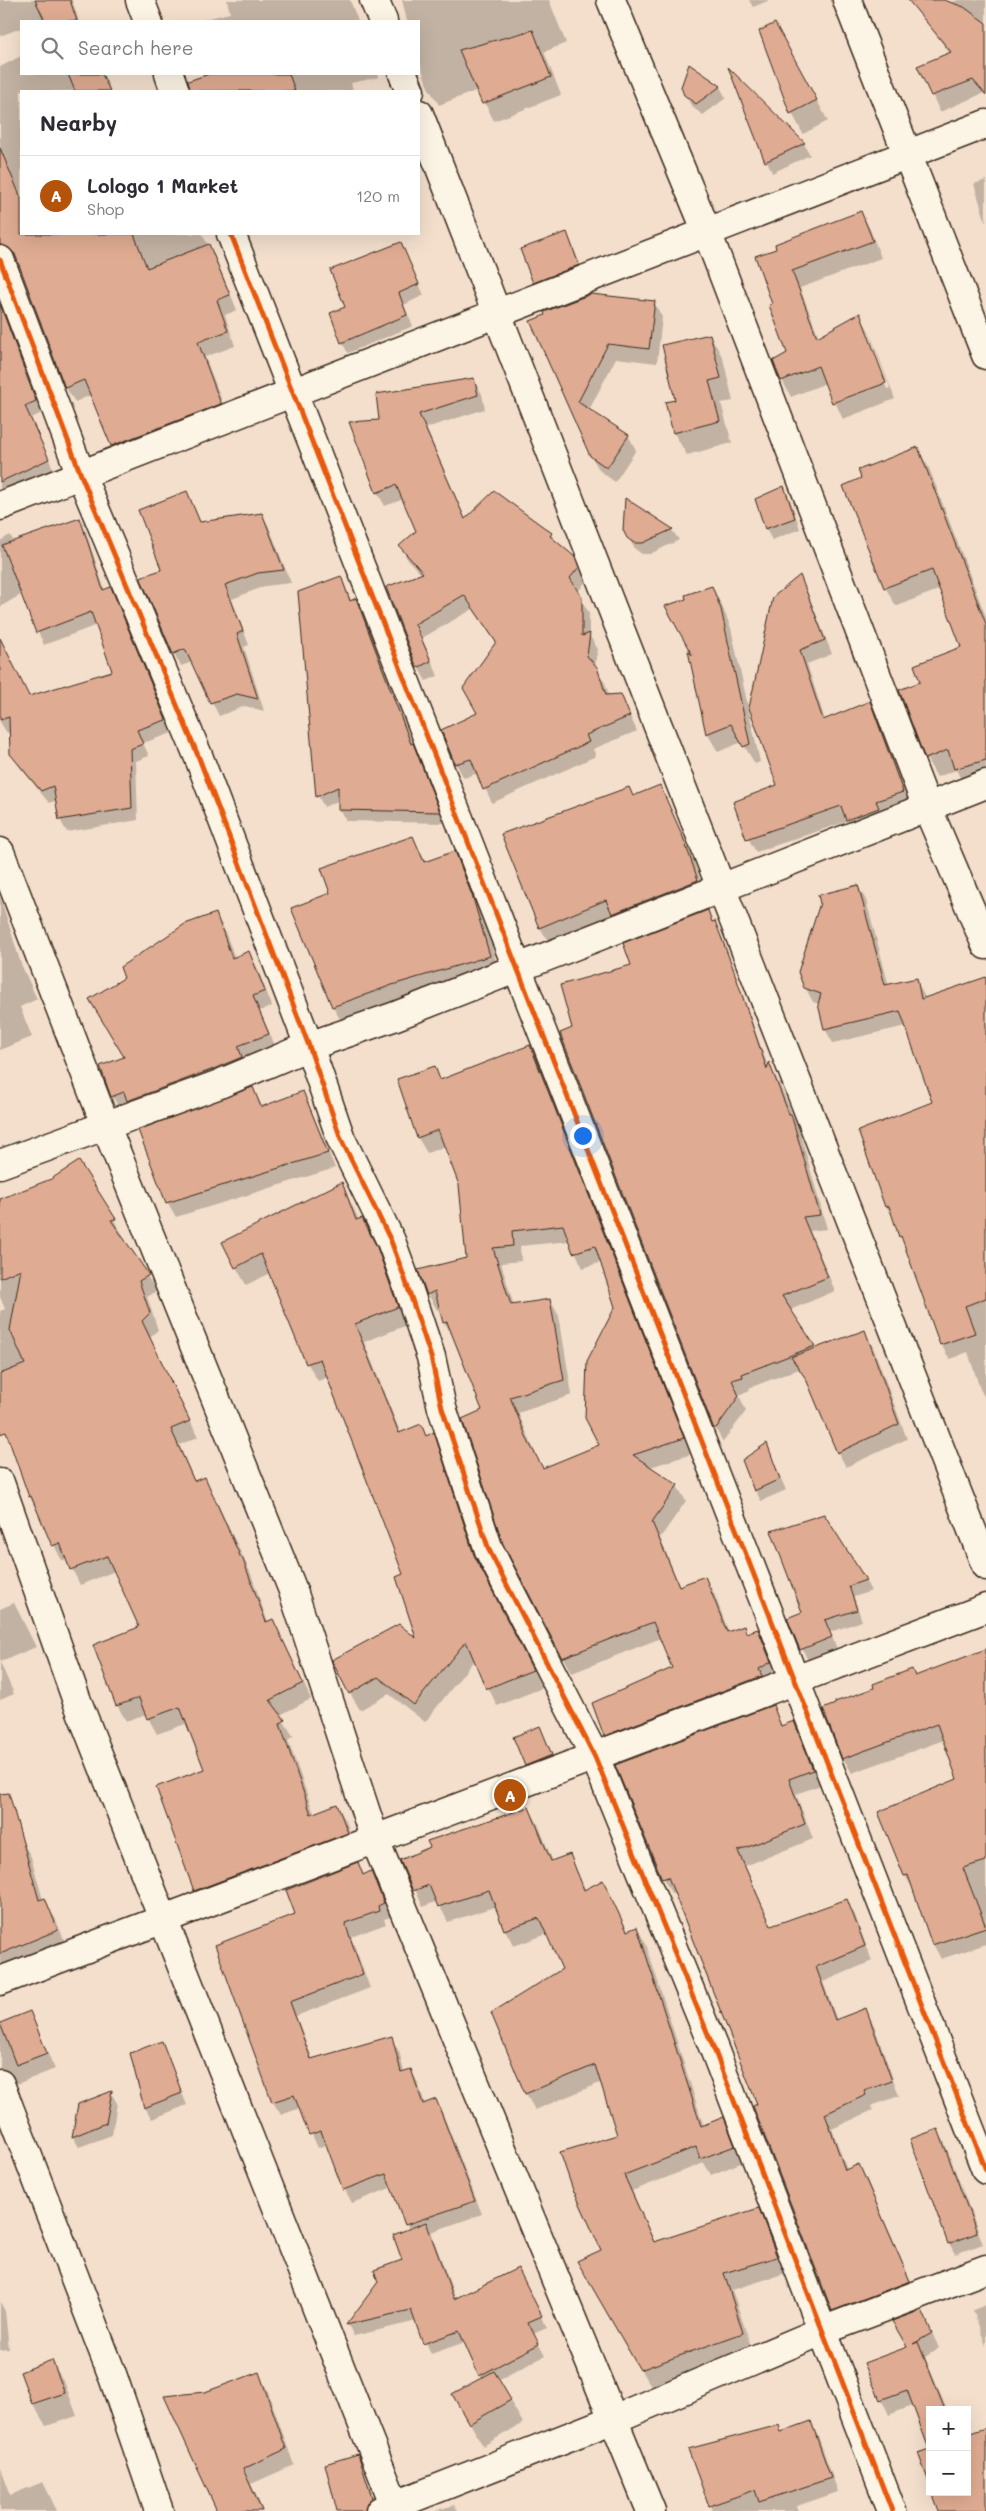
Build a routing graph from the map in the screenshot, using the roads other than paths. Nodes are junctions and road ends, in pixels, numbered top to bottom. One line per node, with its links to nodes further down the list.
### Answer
1 (140, 0): 5 (street)
2 (374, 0): 6 (street)
3 (611, 0): 14 (street)
4 (847, 0): 13 (street)
5 (148, 20)
6 (383, 20)
7 (168, 75): 9 (street)
8 (403, 75): 10 (street)
9 (175, 90)
10 (410, 90)
11 (420, 117): 17 (street)
12 (986, 124): 13 (street)
13 (907, 154): 14 (street); 18 (street)
14 (707, 232): 17 (street); 23 (street)
15 (231, 235): 19 (street)
16 (0, 260): 20 (street)
17 (497, 314): 19 (street); 25 (street)
18 (986, 355)
19 (293, 392): 20 (street); 27 (street)
20 (81, 474): 21 (street); 28 (street)
21 (0, 506)
22 (986, 784): 23 (street)
23 (927, 807): 25 (street); 26 (street)
24 (0, 852): 29 (street)
25 (721, 887): 27 (street); 32 (street)
26 (986, 945)
27 (517, 967): 28 (street); 34 (street)
28 (309, 1046): 29 (street); 35 (street)
29 (105, 1124): 30 (street); 36 (street)
30 (0, 1164)
31 (0, 1483): 37 (street)
32 (986, 1566)
33 (986, 1608): 34 (street)
34 (796, 1681): 35 (street); 40 (street)
35 (595, 1756): 36 (street); 42 (street)
36 (375, 1840): 37 (street); 43 (street)
37 (164, 1919): 38 (street); 44 (street)
38 (0, 1981)
39 (0, 2084): 45 (street)
40 (986, 2170)
41 (986, 2269): 42 (street)
42 (822, 2331): 43 (street); 47 (street)
43 (614, 2419): 44 (street); 46 (street)
44 (391, 2509)
45 (158, 2511)
46 (651, 2511)
47 (892, 2511)

